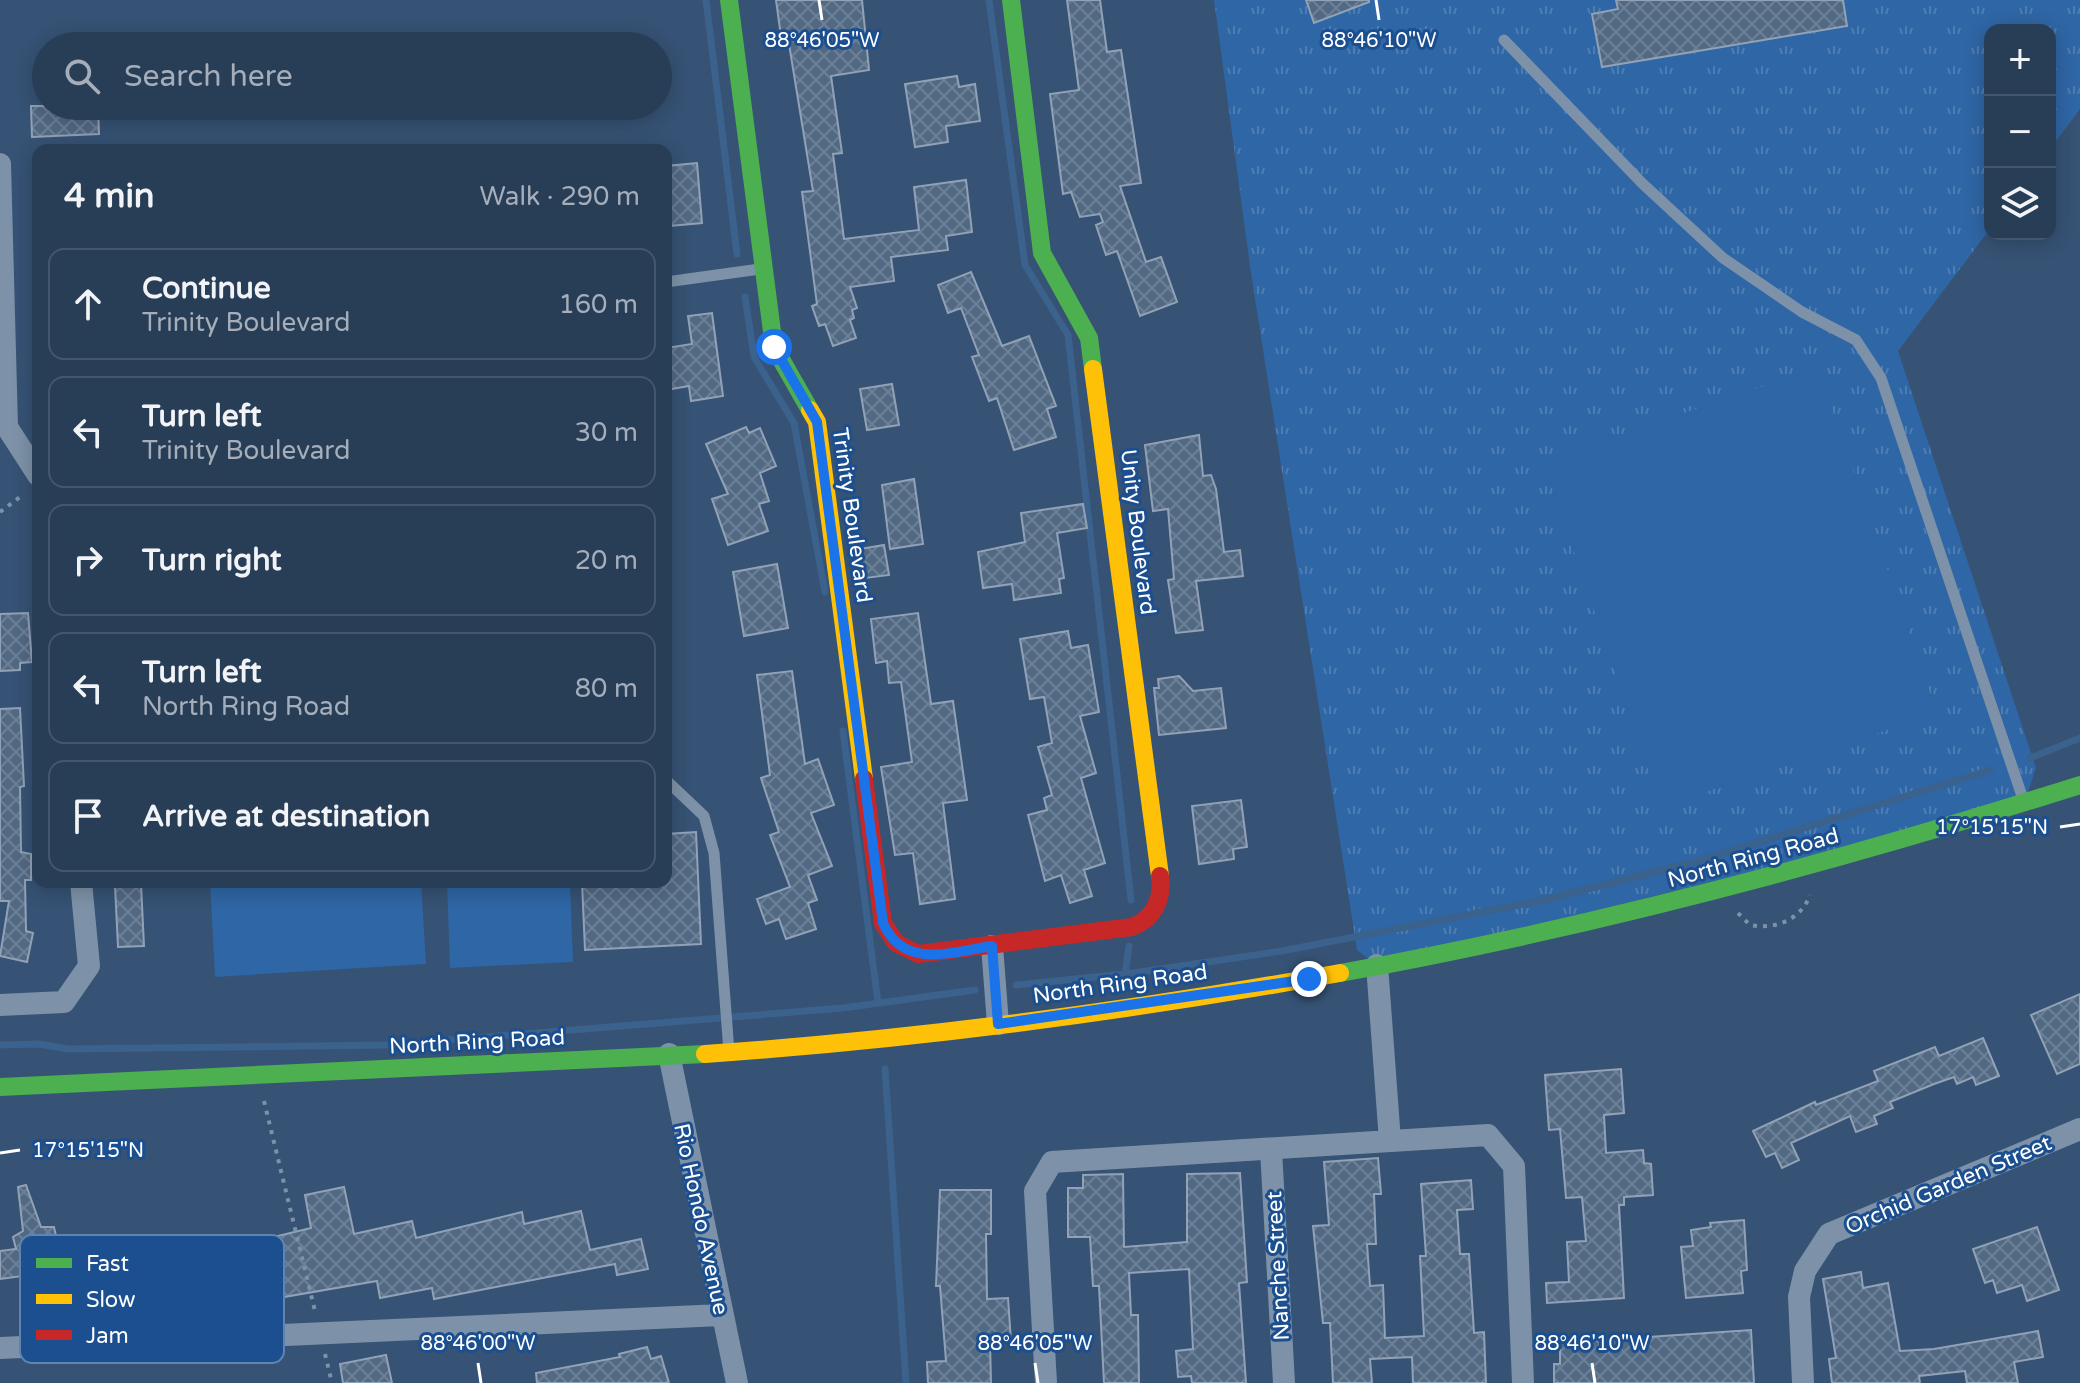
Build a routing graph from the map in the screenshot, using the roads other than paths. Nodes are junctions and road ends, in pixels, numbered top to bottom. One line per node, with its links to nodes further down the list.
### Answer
1 (729, 0): 5 (street, Trinity Boulevard)
2 (1011, 0): 12 (street, Unity Boulevard)
3 (1504, 40): 10 (lane)
4 (0, 164): 7 (street)
5 (762, 269): 6 (lane); 12 (street, Trinity Boulevard)
6 (672, 281)
7 (32, 484)
8 (2080, 785): 10 (street, North Ring Road)
9 (672, 786): 16 (lane)
10 (2024, 804): 13 (street, North Ring Road)
11 (82, 888): 14 (street)
12 (992, 946): 15 (street)
13 (1377, 965): 15 (street, North Ring Road); 20 (street)
14 (0, 1005)
15 (998, 1024): 16 (street, North Ring Road)
16 (729, 1052): 17 (street, North Ring Road)
17 (669, 1054): 18 (street, North Ring Road); 22 (street, Rio Hondo Avenue)
18 (0, 1087)
19 (2080, 1129): 30 (street, Orchid Garden Street)
20 (1390, 1141): 21 (street); 29 (street)
21 (1271, 1150): 27 (street); 28 (street, Nanche Street)
22 (721, 1315): 23 (street); 26 (street, Rio Hondo Avenue)
23 (284, 1334)
24 (20, 1347): 25 (street)
25 (0, 1348)
26 (737, 1383)
27 (1046, 1383)
28 (1284, 1383)
29 (1523, 1383)
30 (1803, 1383)

